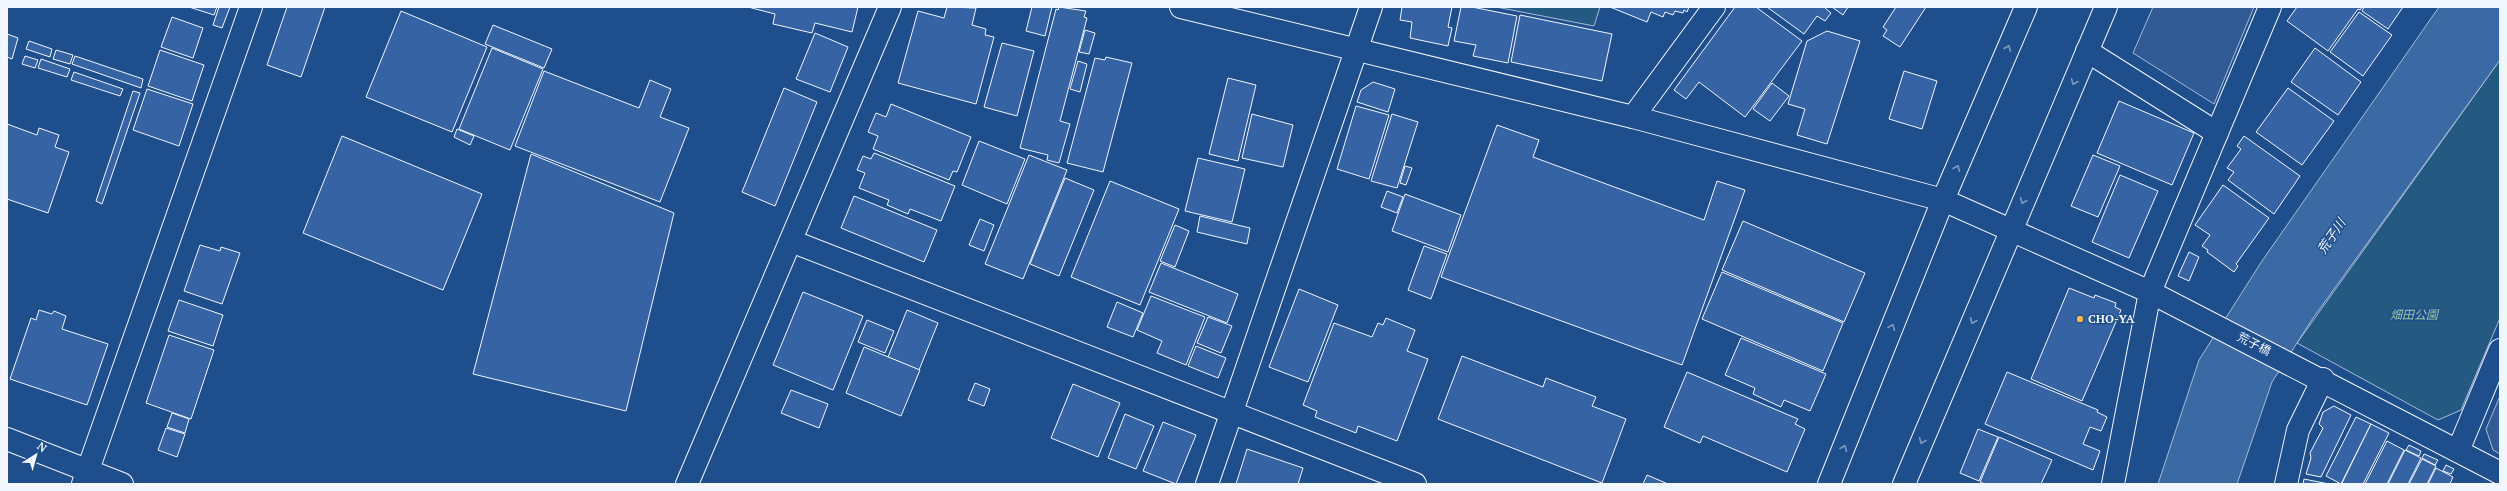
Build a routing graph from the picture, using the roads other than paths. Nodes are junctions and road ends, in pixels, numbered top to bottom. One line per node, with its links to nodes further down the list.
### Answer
1 (251, 7): 23 (street)
2 (890, 7): 15 (street)
3 (1181, 7): 9 (street, 荒子橋)
4 (1371, 7): 9 (street)
5 (1714, 7): 11 (street)
6 (2025, 7): 13 (street, one-way to 6)
7 (2106, 7): 10 (street)
8 (2270, 7): 12 (street)
9 (1355, 51): 11 (street, 荒子橋); 19 (street)
10 (2087, 51): 12 (street); 14 (street, one-way to 14)
11 (1633, 116): 13 (street, 荒子橋)
12 (2217, 133): 16 (street)
13 (1944, 200): 14 (street, 荒子橋); 28 (street, one-way to 13)
14 (2012, 229): 16 (street, 荒子橋); 29 (street, one-way to 29)
15 (791, 241): 19 (street); 25 (street)
16 (2150, 292): 18 (street, 荒子橋); 30 (street)
17 (2500, 350): 21 (street)
18 (2323, 379): 21 (street, 荒子橋); 31 (street)
19 (1231, 412): 26 (street); 27 (street)
20 (7, 439): 23 (street)
21 (2458, 451): 22 (street, 荒子橋)
22 (2500, 473)
23 (85, 477): 24 (street)
24 (122, 484)
25 (686, 484)
26 (1207, 484)
27 (1415, 484)
28 (1829, 484)
29 (1904, 484)
30 (2113, 484)
31 (2286, 484)

